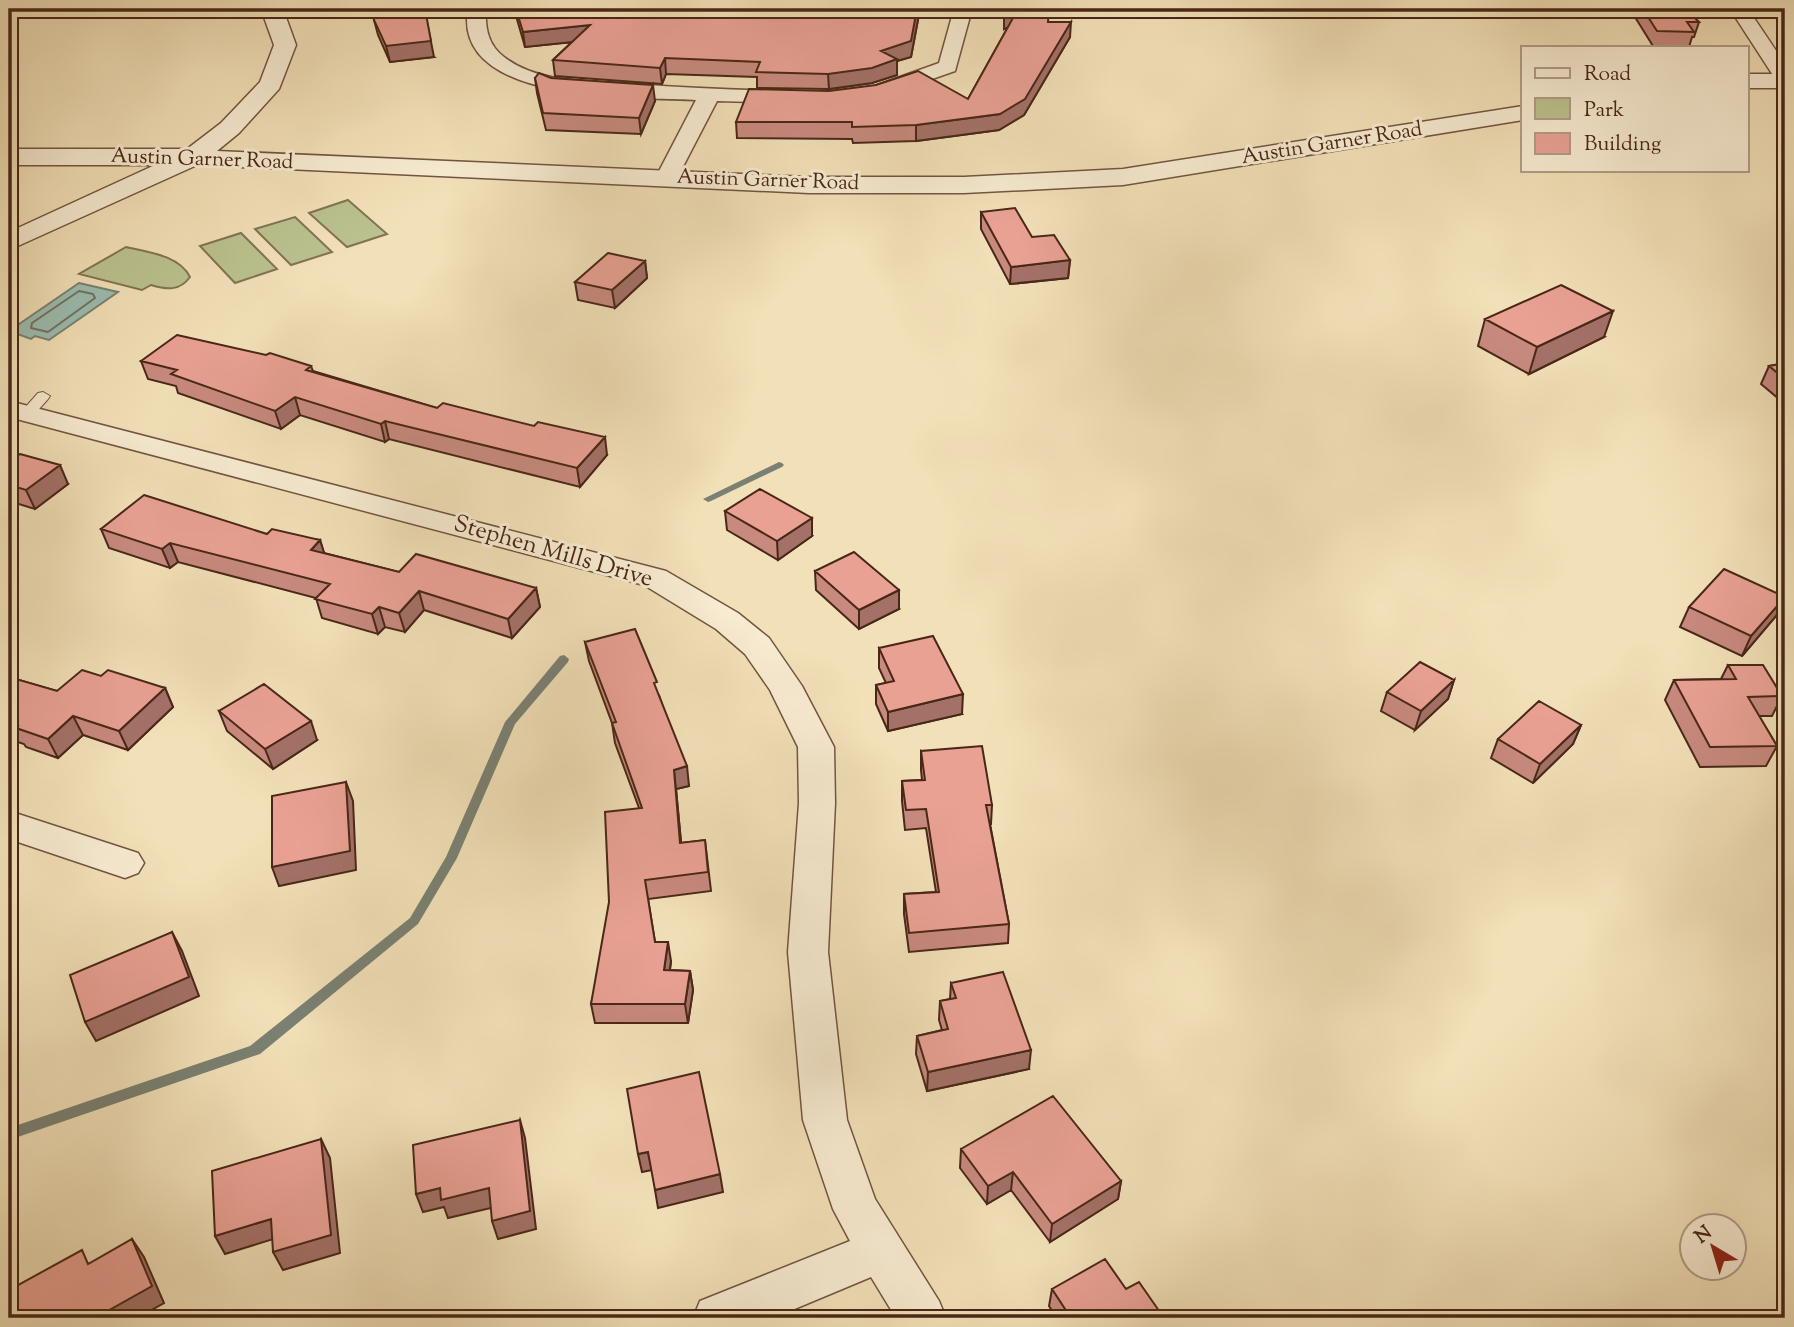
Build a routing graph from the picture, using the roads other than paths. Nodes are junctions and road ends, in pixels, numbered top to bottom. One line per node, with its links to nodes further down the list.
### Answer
1 (272, 9): 14 (street)
2 (477, 9): 9 (street)
3 (963, 9): 5 (street)
4 (1739, 9): 6 (street)
5 (940, 70): 8 (street); 11 (street)
6 (1785, 80): 7 (street)
7 (1748, 81)
8 (939, 92)
9 (709, 96): 10 (street); 15 (street)
10 (816, 98)
11 (908, 101)
12 (1521, 113): 15 (street, Austin Garner Road)
13 (9, 157): 14 (street, Austin Garner Road)
14 (193, 157): 15 (street, Austin Garner Road); 16 (street)
15 (667, 177)
16 (9, 242)
17 (22, 412): 20 (street, Stephen Mills Drive)
18 (9, 825): 19 (street)
19 (125, 863)
20 (882, 1250): 21 (street); 22 (street, Stephen Mills Drive)
21 (717, 1318)
22 (922, 1318)

